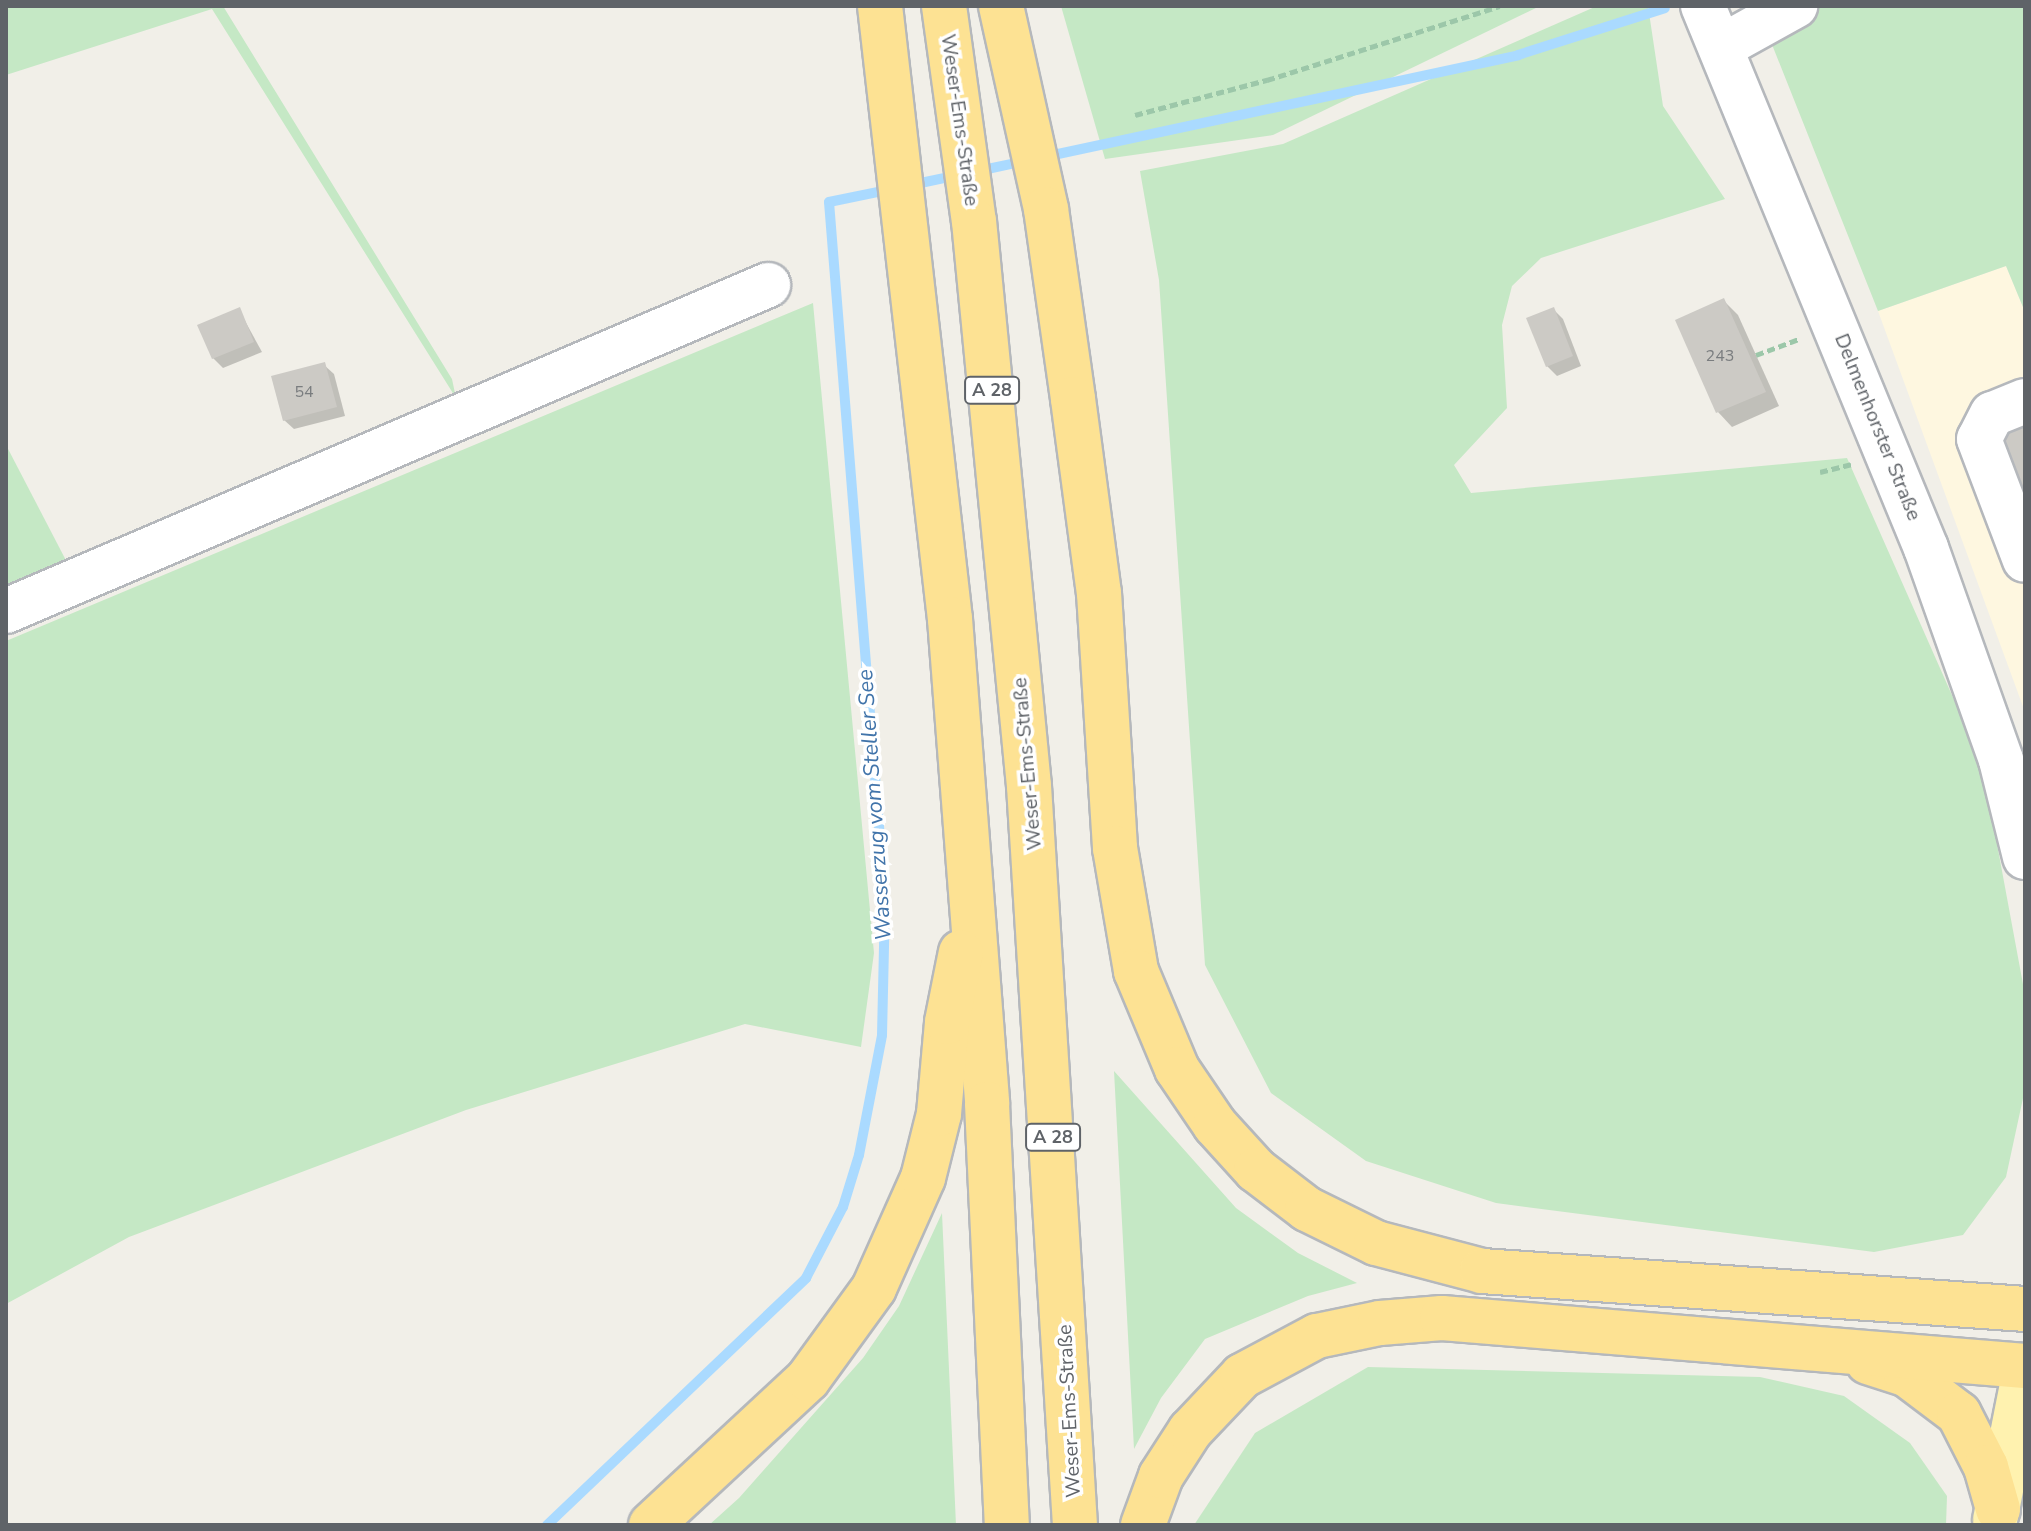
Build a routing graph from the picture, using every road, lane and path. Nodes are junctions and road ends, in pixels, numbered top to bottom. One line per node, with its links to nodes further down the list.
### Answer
1 (880, 6): 14 (highway)
2 (944, 6): 21 (highway, Weser-Ems-Straße / A 28)
3 (1001, 6): 15 (highway)
4 (1500, 6): 8 (path)
5 (1703, 6): 7 (street, Delmenhorster Straße)
6 (1795, 6): 7 (street)
7 (1721, 47): 13 (street, Delmenhorster Straße)
8 (1135, 115)
9 (768, 285): 12 (street)
10 (2025, 401): 11 (street)
11 (2025, 560)
12 (6, 611)
13 (2025, 857)
14 (972, 899): 19 (highway); 20 (highway)
15 (2025, 1309)
16 (1854, 1350): 17 (highway); 18 (highway); 22 (highway)
17 (2025, 1368): 18 (main road)
18 (1996, 1517)
19 (651, 1525)
20 (1007, 1525)
21 (1075, 1525)
22 (1143, 1525)

